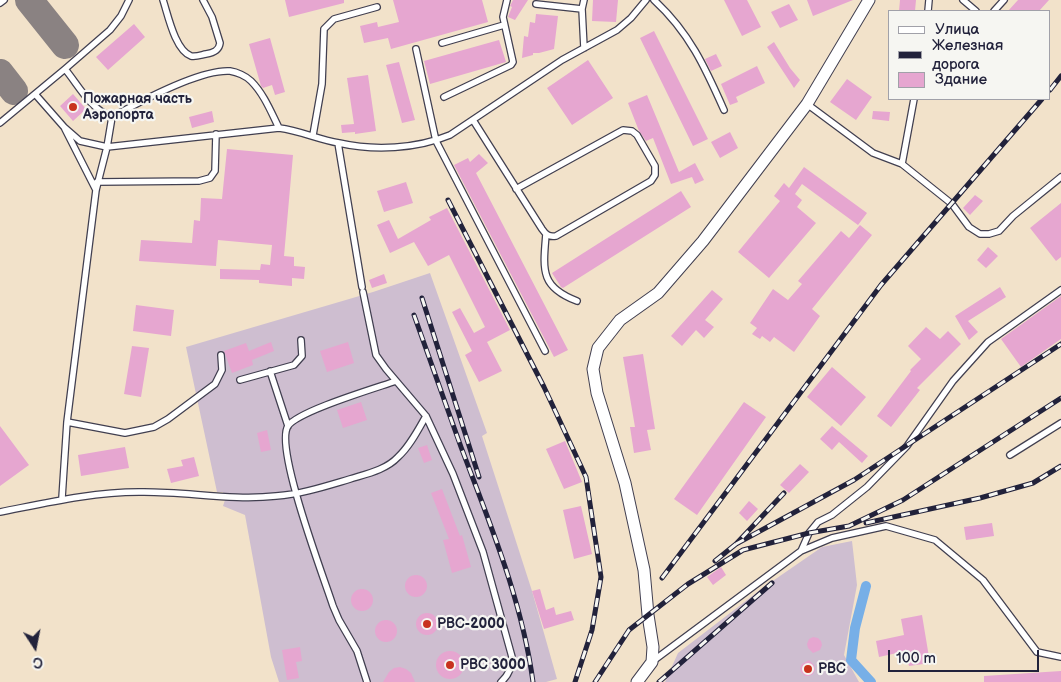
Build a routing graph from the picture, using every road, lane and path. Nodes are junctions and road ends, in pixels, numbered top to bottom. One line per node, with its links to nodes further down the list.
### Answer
1 (4, 0): 12 (lane)
2 (129, 0): 22 (lane)
3 (163, 0): 4 (lane)
4 (203, 0)
5 (507, 0): 18 (lane)
6 (584, 0): 15 (lane)
7 (646, 0): 20 (lane)
8 (654, 0): 27 (lane)
9 (869, 0): 26 (street)
10 (962, 0): 16 (lane)
11 (1004, 0): 17 (lane)
12 (0, 3)
13 (536, 4): 15 (lane)
14 (377, 7): 34 (lane)
15 (582, 9): 20 (lane)
16 (975, 10)
17 (995, 10)
18 (504, 25): 19 (lane); 24 (lane)
19 (442, 43)
20 (584, 48): 29 (lane)
21 (416, 49): 35 (lane)
22 (65, 69): 23 (lane); 28 (lane)
23 (35, 94): 30 (lane); 31 (lane)
24 (444, 96)
25 (914, 100): 38 (lane)
26 (807, 104): 38 (lane); 62 (street)
27 (724, 110)
28 (112, 117): 32 (lane); 37 (lane)
29 (472, 120): 35 (lane); 41 (lane)
30 (0, 123)
31 (64, 127): 37 (lane); 42 (lane)
32 (279, 128): 33 (lane); 34 (lane)
33 (216, 134): 37 (lane); 40 (lane)
34 (314, 135): 36 (lane)
35 (436, 141): 36 (lane); 47 (lane)
36 (338, 143): 51 (lane)
37 (107, 147): 40 (lane)
38 (902, 164): 39 (lane)
39 (1061, 177)
40 (97, 182): 42 (lane)
41 (516, 189): 43 (lane); 43 (lane)
42 (96, 190): 53 (lane)
43 (546, 234): 45 (lane)
44 (1061, 290): 60 (lane)
45 (577, 301)
46 (301, 340): 49 (lane)
47 (545, 351)
48 (221, 355): 53 (lane)
49 (270, 371): 50 (lane); 55 (lane)
50 (240, 380)
51 (396, 381): 52 (lane); 55 (lane)
52 (426, 416): 57 (lane); 64 (lane)
53 (67, 422): 58 (lane)
54 (1061, 423): 56 (lane)
55 (288, 426): 57 (lane)
56 (1010, 455)
57 (296, 494): 58 (lane); 63 (lane)
58 (62, 498): 59 (lane)
59 (0, 512)
60 (801, 551): 61 (lane); 62 (lane)
61 (1061, 657)
62 (652, 662): 65 (street)
63 (367, 682)
64 (501, 682)
65 (637, 682)

